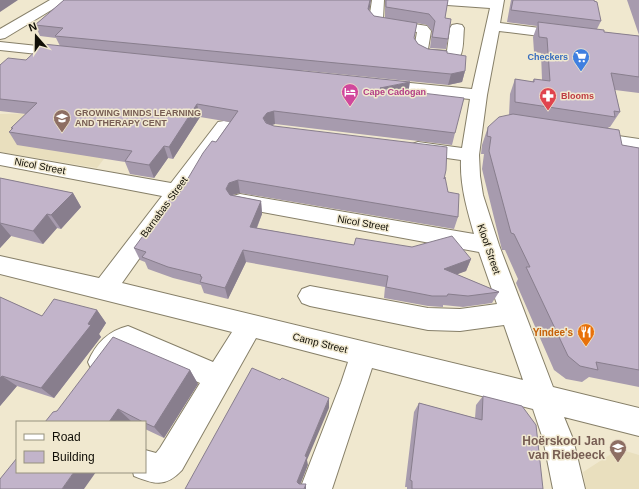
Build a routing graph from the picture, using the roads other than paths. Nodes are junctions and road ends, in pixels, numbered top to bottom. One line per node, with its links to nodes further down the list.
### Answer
1 (59, 0): 7 (street)
2 (378, 0): 6 (street)
3 (433, 0): 4 (street)
4 (498, 3): 5 (street, Kloof Street)
5 (494, 26): 8 (street); 12 (street, Kloof Street)
6 (457, 28)
7 (0, 35)
8 (578, 36)
9 (0, 46): 10 (street)
10 (78, 54)
11 (368, 84): 12 (street)
12 (479, 95): 17 (street, Kloof Street)
13 (224, 126): 19 (street, Barnabas Street)
14 (577, 135): 15 (street)
15 (639, 145)
16 (400, 146): 17 (street)
17 (470, 155): 21 (street, Kloof Street)
18 (0, 159): 19 (street, Nicol Street)
19 (175, 191): 23 (street, Barnabas Street)
20 (240, 201): 21 (street, Nicol Street)
21 (488, 245): 25 (street, Kloof Street)
22 (0, 265): 23 (street, Camp Street)
23 (104, 289): 26 (street, Camp Street)
24 (310, 296): 25 (street)
25 (512, 313): 30 (street, Kloof Street)
26 (250, 326): 27 (street, Camp Street); 28 (street)
27 (363, 354): 30 (street, Camp Street); 33 (street)
28 (219, 378): 29 (street); 32 (street)
29 (88, 379)
30 (544, 399): 31 (street, Camp Street); 34 (street, Kloof Street)
31 (639, 422)
32 (146, 465)
33 (316, 489)
34 (569, 489)

